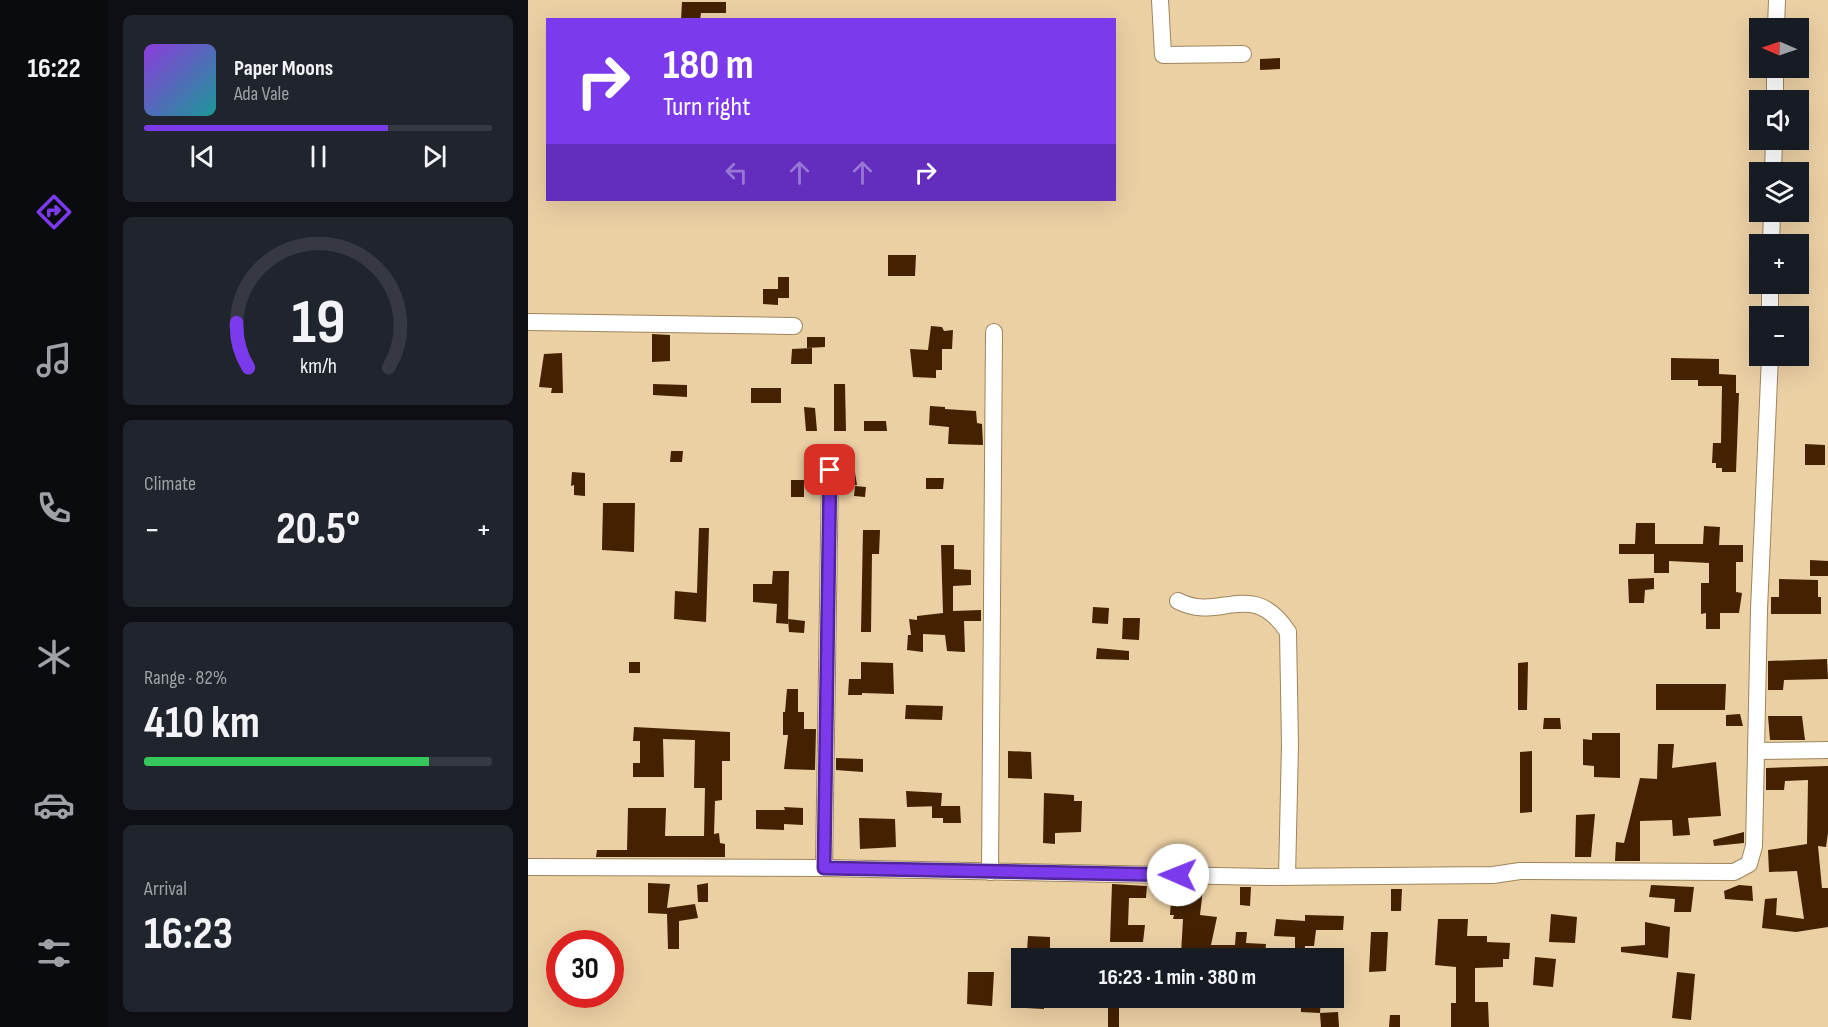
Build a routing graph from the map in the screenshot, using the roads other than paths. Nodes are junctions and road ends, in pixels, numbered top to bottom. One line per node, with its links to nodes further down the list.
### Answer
1 (1160, 0): 4 (street)
2 (1777, 0): 3 (street)
3 (1776, 18)
4 (1242, 54)
5 (528, 322): 6 (street)
6 (794, 326)
7 (994, 332): 15 (street)
8 (1770, 366): 12 (street)
9 (830, 470): 14 (street)
10 (1178, 601): 16 (street)
11 (1828, 750): 12 (street)
12 (1756, 751): 16 (street)
13 (528, 867): 14 (street)
14 (824, 868): 15 (street)
15 (990, 872): 16 (street)
16 (1287, 877)

